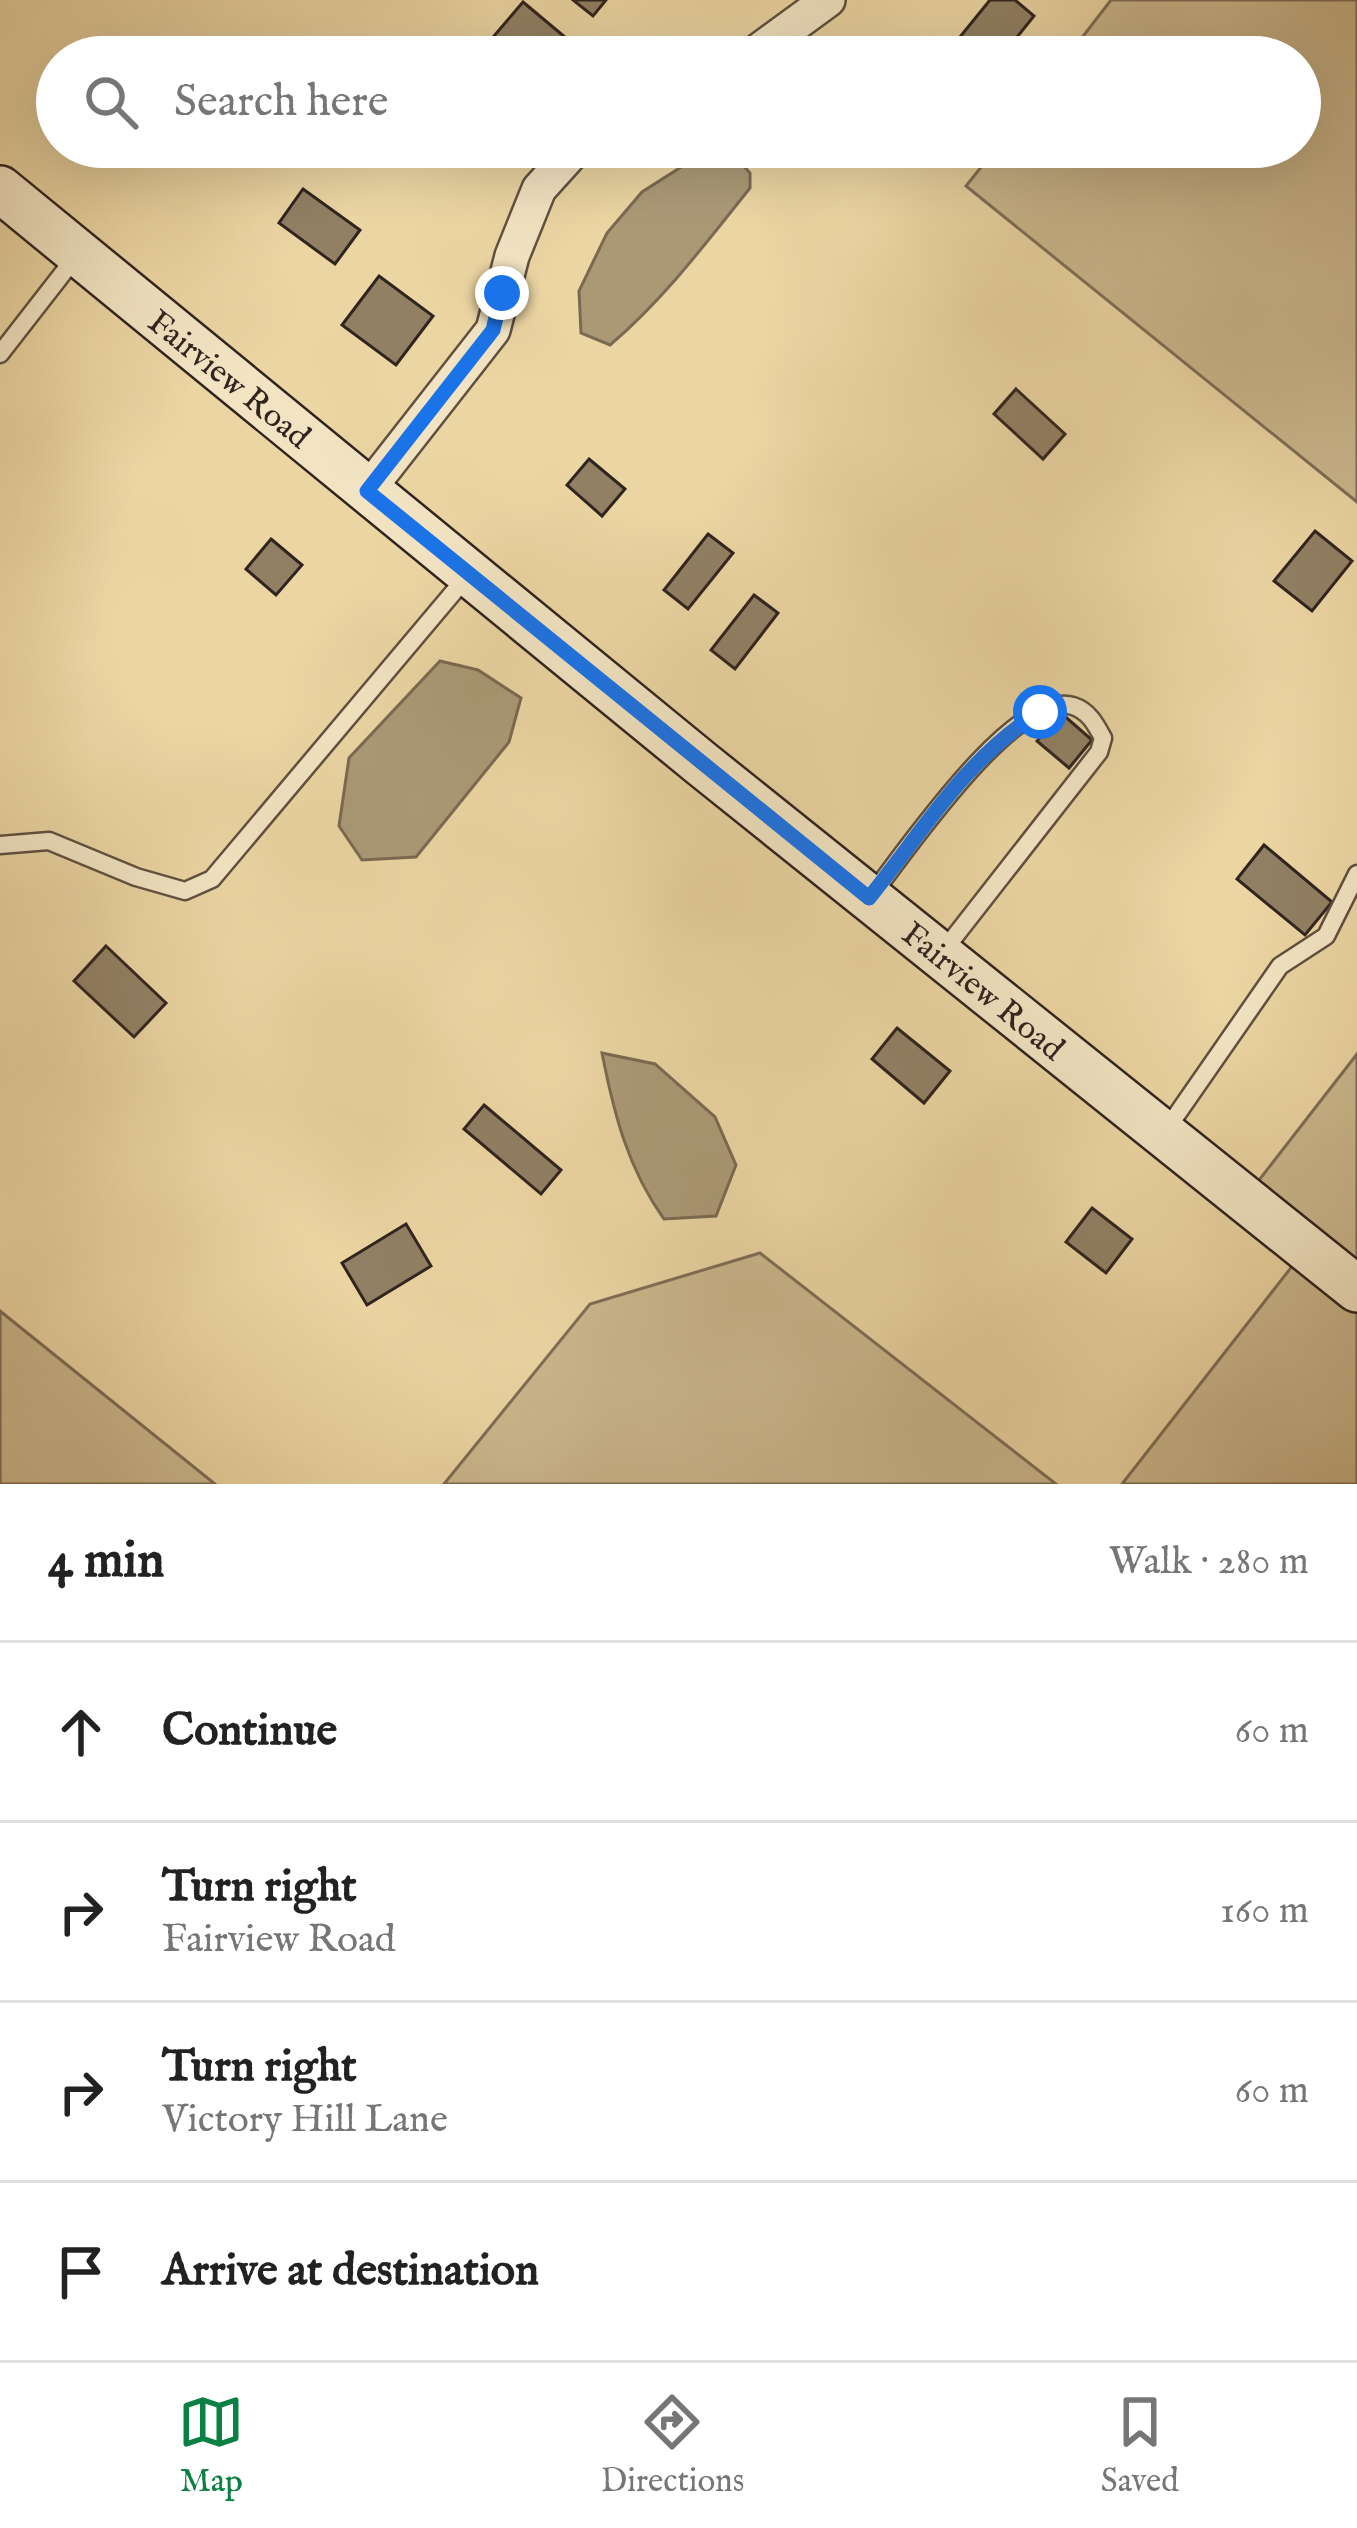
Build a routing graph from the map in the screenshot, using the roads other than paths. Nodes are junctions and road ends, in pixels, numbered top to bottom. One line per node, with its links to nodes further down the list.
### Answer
1 (828, 0): 2 (street)
2 (779, 36)
3 (558, 168): 7 (street)
4 (0, 189): 5 (street, Fairview Road)
5 (78, 254): 6 (lane); 7 (street, Fairview Road)
6 (0, 354)
7 (367, 491): 8 (street, Fairview Road)
8 (469, 574): 9 (lane); 11 (street, Fairview Road)
9 (0, 845)
10 (1357, 874): 13 (lane)
11 (869, 898): 12 (street, Fairview Road); 12 (lane)
12 (940, 955): 13 (street, Fairview Road)
13 (1164, 1134): 14 (street, Fairview Road)
14 (1357, 1289)

